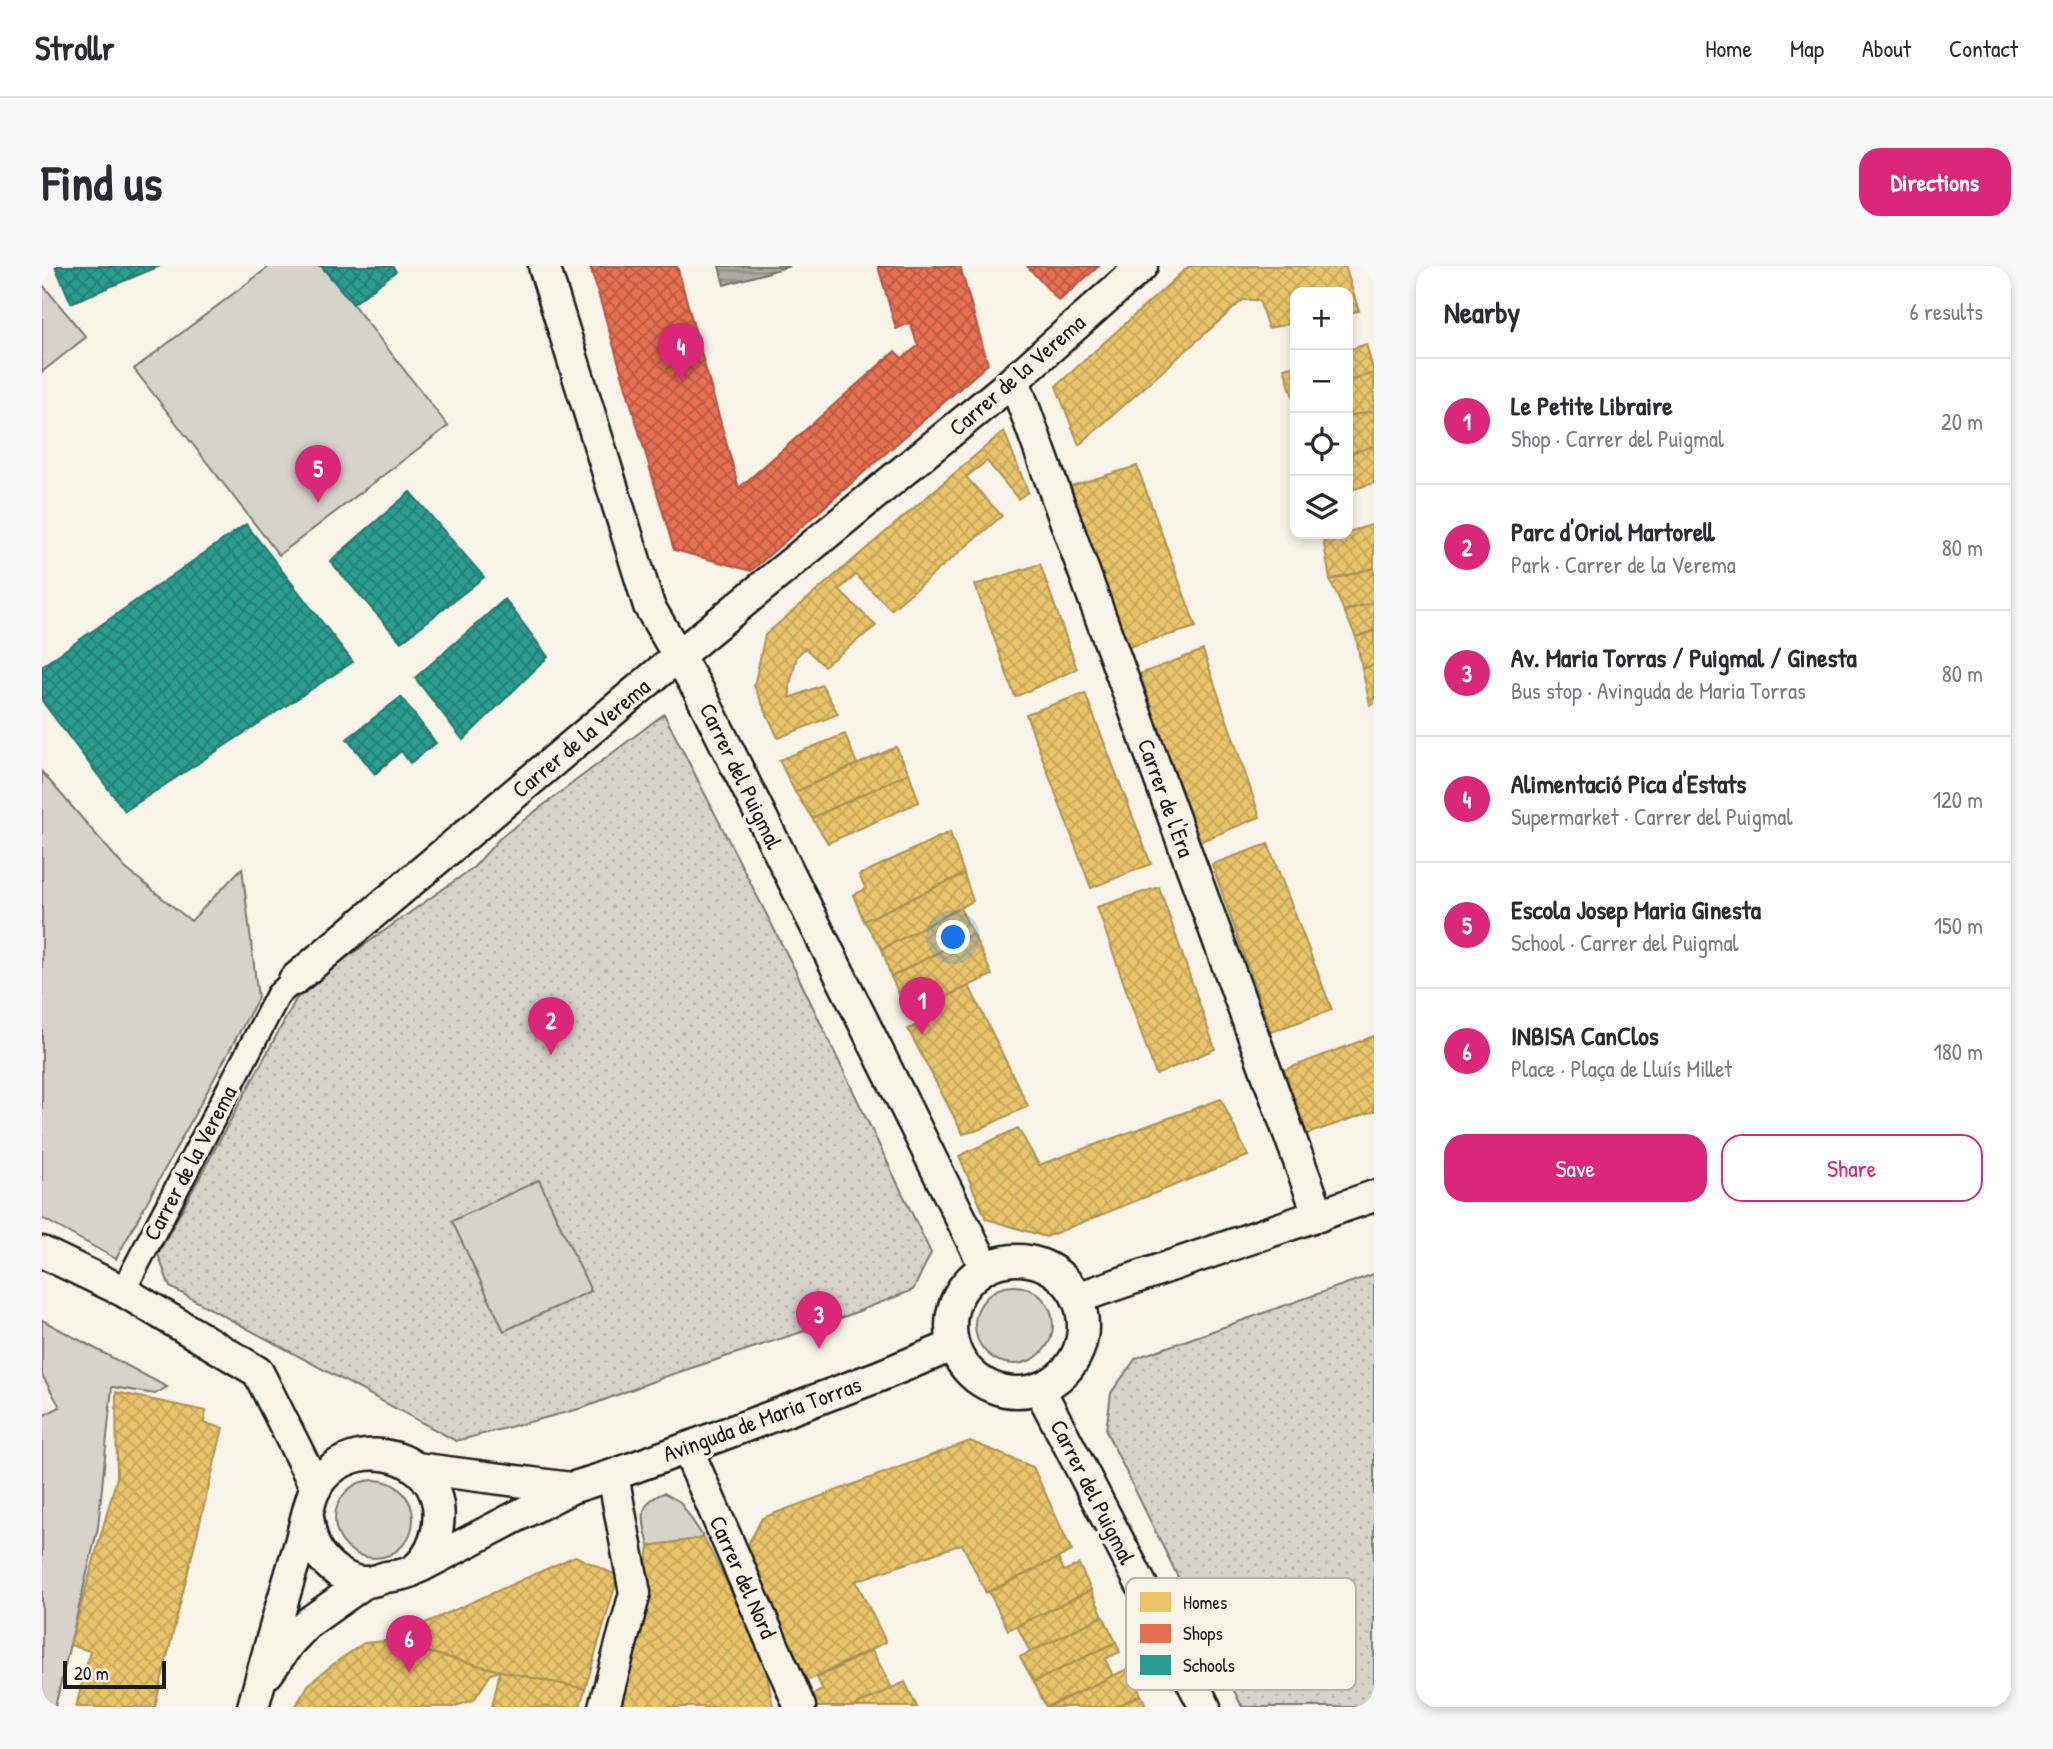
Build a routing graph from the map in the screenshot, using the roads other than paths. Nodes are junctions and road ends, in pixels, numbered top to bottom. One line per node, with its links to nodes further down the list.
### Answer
1 (544, 266): 4 (street, Carrer del Puigmal)
2 (1142, 266): 3 (street, Carrer de la Verema)
3 (1014, 380): 4 (street, Carrer de la Verema); 7 (street, Carrer de l'Era)
4 (678, 656): 5 (street, Carrer de la Verema); 9 (street, Carrer del Puigmal)
5 (294, 981): 10 (street, Carrer de la Verema)
6 (1374, 1196): 7 (street)
7 (1318, 1216): 11 (street)
8 (42, 1252): 10 (street)
9 (985, 1267): 11 (street); 12 (street)
10 (123, 1291): 17 (street)
11 (1077, 1298): 13 (street)
12 (952, 1346): 13 (street); 14 (street, Avinguda de Maria Torras)
13 (1039, 1388): 21 (street, Carrer del Puigmal)
14 (687, 1448): 16 (street, Avinguda de Maria Torras); 26 (street, Carrer del Nord)
15 (416, 1468): 17 (street); 18 (street, Avinguda de Maria Torras); 20 (street)
16 (613, 1475): 18 (street, Avinguda de Maria Torras); 25 (street)
17 (316, 1488): 19 (street)
18 (571, 1488): 20 (street, Avinguda de Maria Torras)
19 (308, 1517): 22 (street); 24 (street)
20 (411, 1572): 22 (street)
21 (1138, 1578)
22 (364, 1583): 24 (street)
23 (1196, 1690): 27 (street, Carrer del Puigmal)
24 (256, 1696)
25 (604, 1707)
26 (800, 1707)
27 (1205, 1707)

